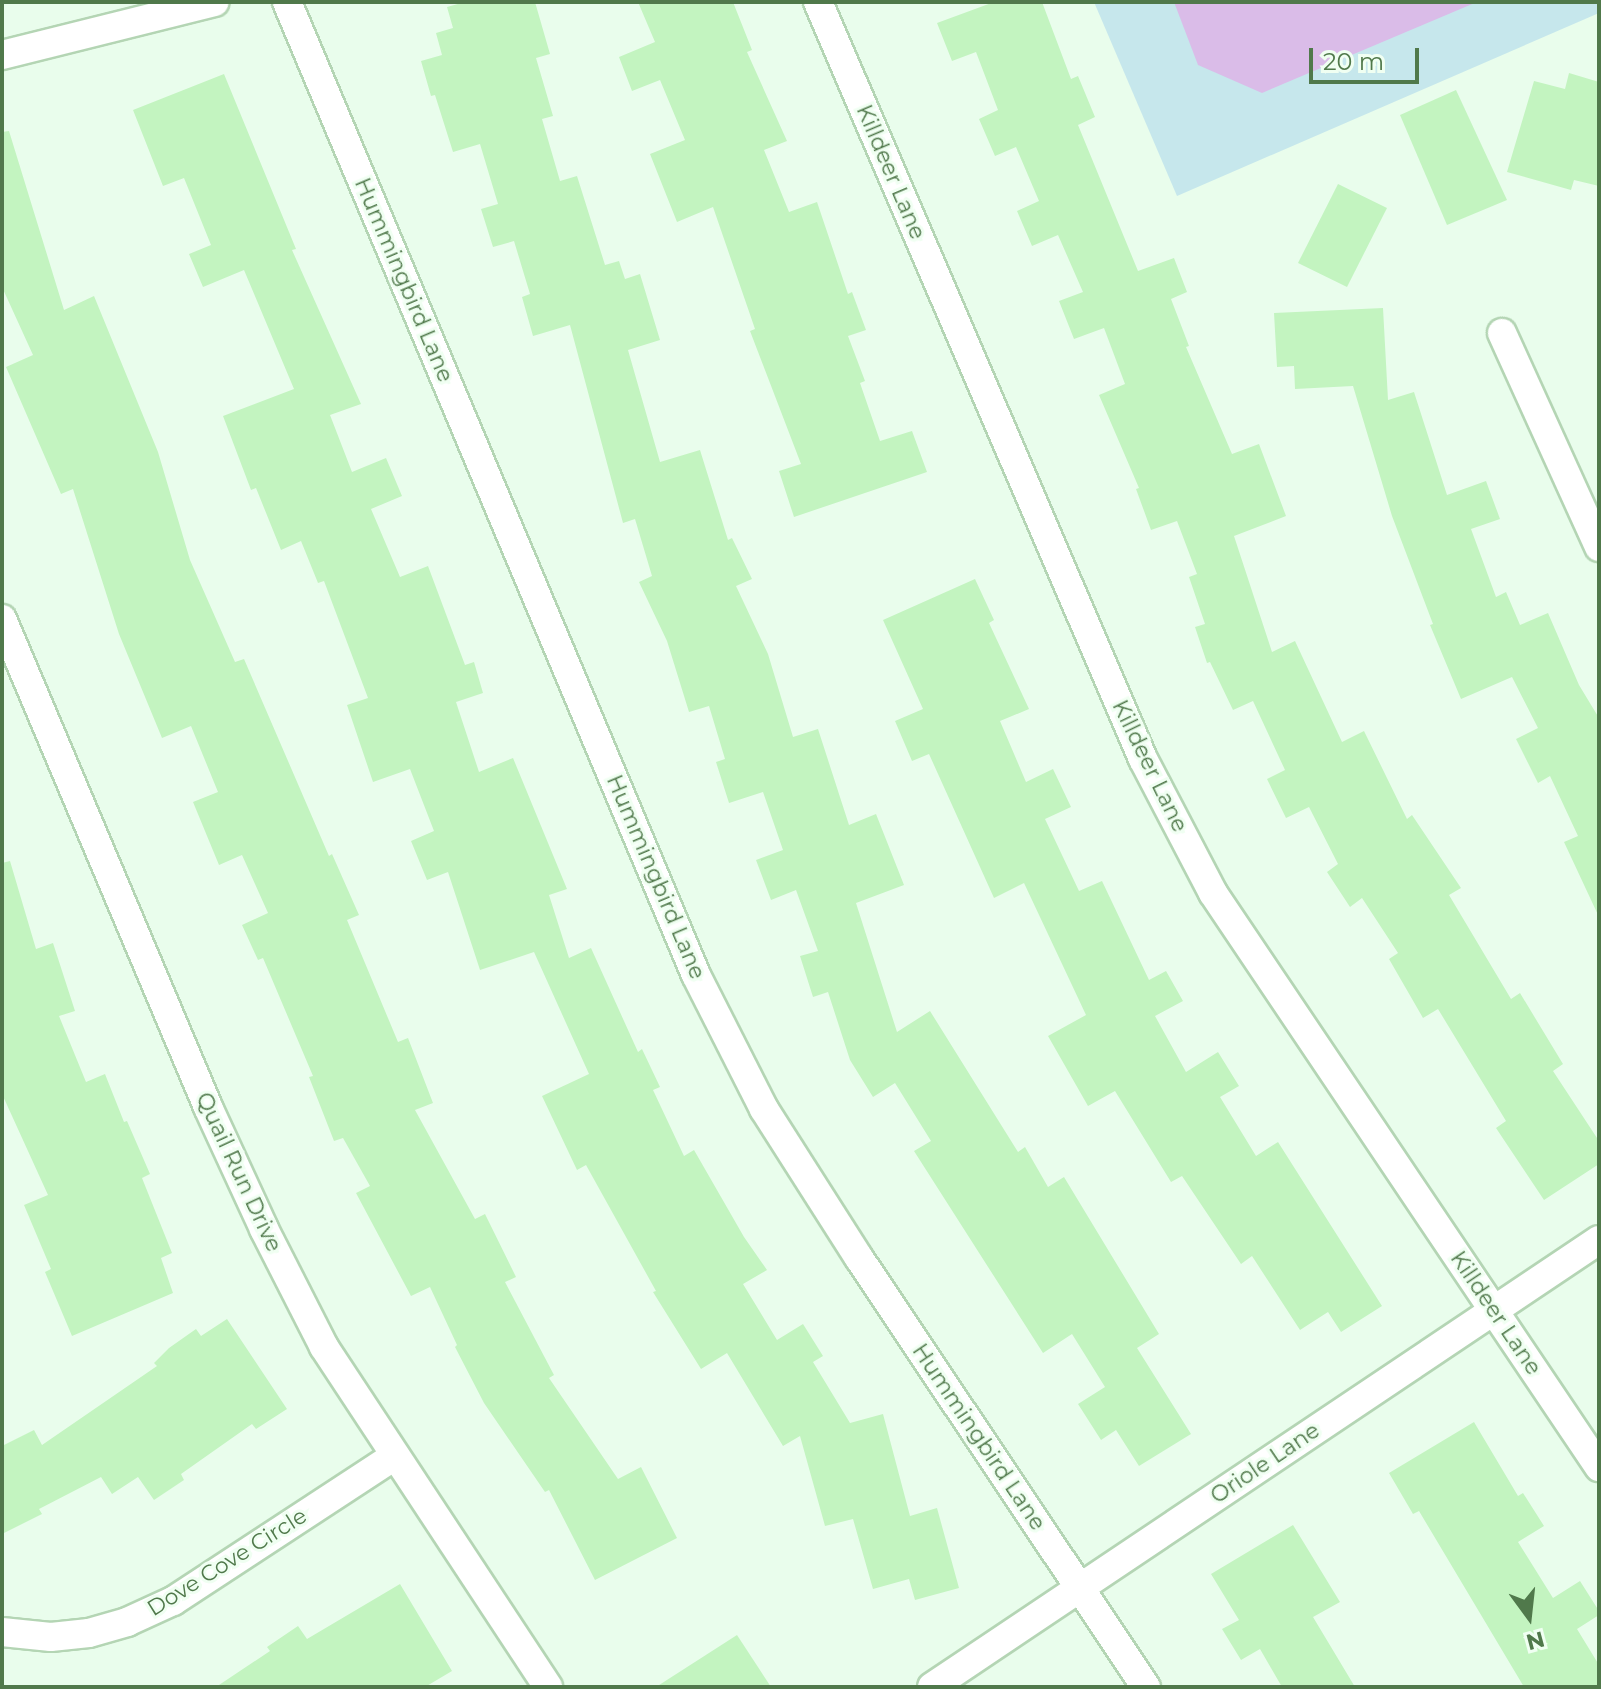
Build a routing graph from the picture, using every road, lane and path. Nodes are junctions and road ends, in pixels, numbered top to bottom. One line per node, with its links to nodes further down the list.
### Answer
1 (214, 2): 4 (street)
2 (287, 2): 13 (street, Hummingbird Lane)
3 (818, 2): 10 (street, Killdeer Lane)
4 (2, 55)
5 (1502, 333): 6 (street)
6 (1592, 516): 7 (street)
7 (1599, 547)
8 (2, 619): 11 (street, Quail Run Drive)
9 (1599, 1240): 10 (street, Oriole Lane)
10 (1493, 1309): 12 (street, Killdeer Lane); 13 (street, Oriole Lane)
11 (393, 1457): 14 (street, Dove Cove Circle); 15 (street, Quail Run Drive)
12 (1599, 1467)
13 (1080, 1588): 16 (street, Oriole Lane); 17 (street, Hummingbird Lane)
14 (2, 1632)
15 (548, 1687)
16 (932, 1687)
17 (1146, 1687)

